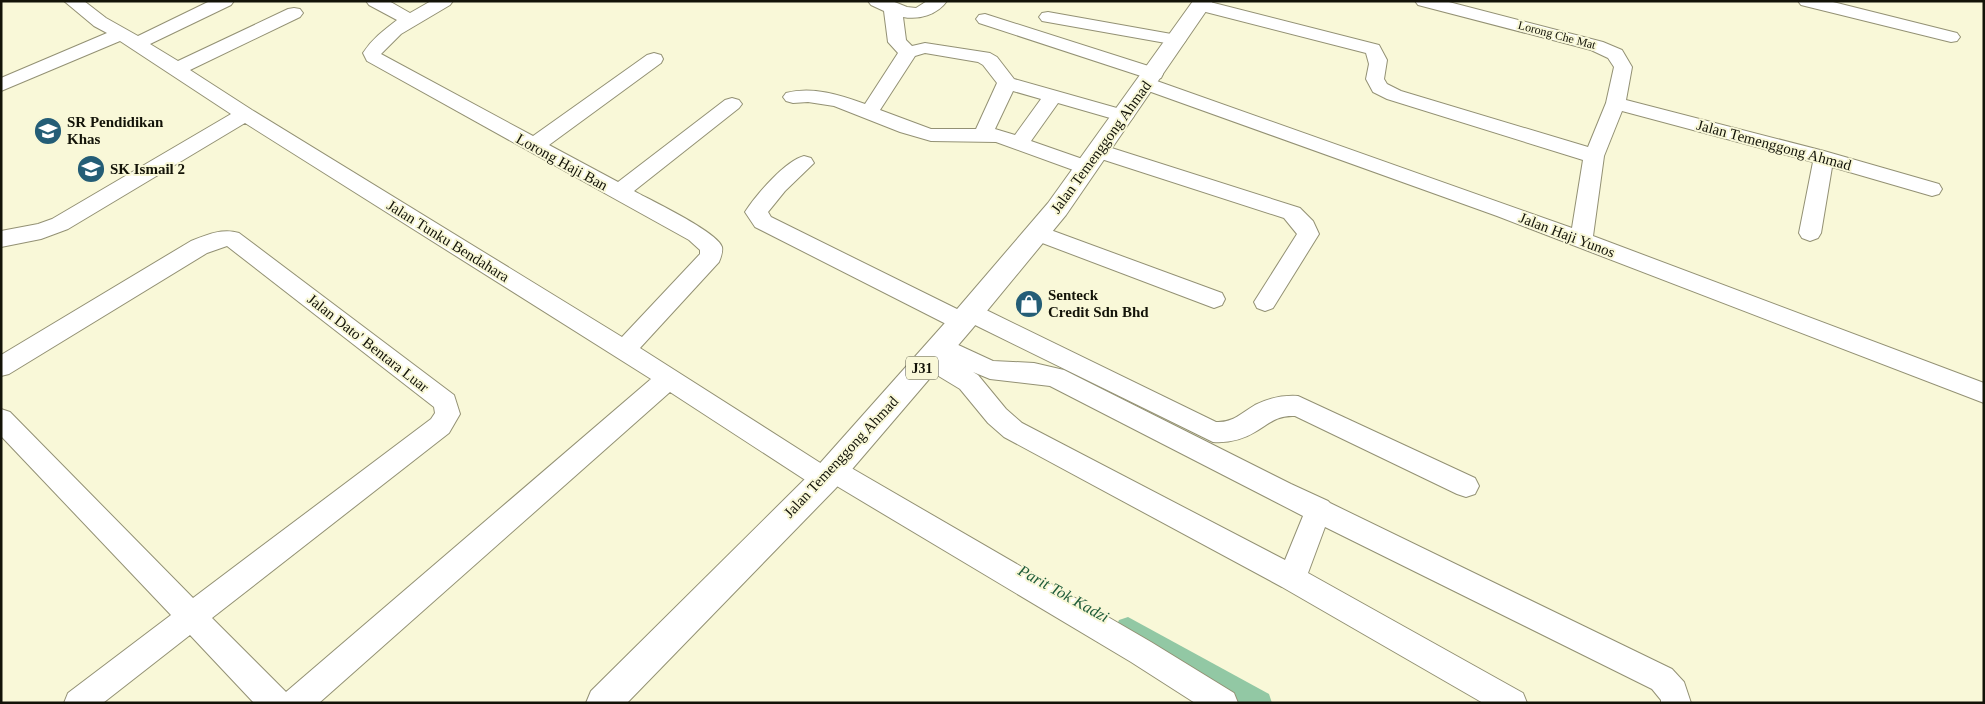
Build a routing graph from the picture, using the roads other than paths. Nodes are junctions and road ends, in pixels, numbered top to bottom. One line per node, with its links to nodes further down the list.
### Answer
1 (73, 1): 15 (street, Jalan Tunku Bendahara)
2 (225, 1): 15 (street)
3 (375, 1): 13 (street)
4 (444, 1): 13 (street, Lorong Haji Ban)
5 (938, 1): 9 (street)
6 (1424, 1): 25 (street, Lorong Che Mat)
7 (1807, 1): 14 (street)
8 (1202, 3): 16 (main road, Jalan Temenggong Ahmad / J31); 33 (street)
9 (885, 4): 17 (street)
10 (294, 13): 19 (street)
11 (1048, 17): 16 (street)
12 (985, 19): 20 (street, Jalan Haji Yunos)
13 (410, 20): 32 (street, Lorong Haji Ban)
14 (1951, 37)
15 (129, 38): 19 (street, Jalan Tunku Bendahara); 22 (street)
16 (1176, 40): 20 (main road, Jalan Temenggong Ahmad / J31)
17 (908, 52): 21 (street); 27 (street)
18 (654, 59): 32 (street)
19 (177, 69): 28 (street, Jalan Tunku Bendahara)
20 (1150, 79): 29 (main road, Jalan Temenggong Ahmad / J31); 42 (street, Jalan Haji Yunos)
21 (1007, 83): 23 (street); 30 (street)
22 (1, 85)
23 (1053, 96): 29 (street); 31 (street)
24 (793, 97): 27 (street)
25 (1616, 103): 33 (street, Lorong Che Mat); 34 (street, Jalan Temenggong Ahmad)
26 (732, 104): 38 (street)
27 (869, 112): 30 (street)
28 (245, 114): 41 (street); 46 (street, Jalan Tunku Bendahara)
29 (1124, 116): 35 (main road, Jalan Temenggong Ahmad / J31)
30 (983, 134): 31 (street)
31 (1019, 144): 35 (street)
32 (533, 146): 38 (street, Lorong Haji Ban)
33 (1594, 156): 42 (street, Lorong Che Mat)
34 (1824, 158): 37 (street, Jalan Temenggong Ahmad); 40 (street)
35 (1093, 159): 39 (main road, Jalan Temenggong Ahmad / J31); 44 (street)
36 (804, 163): 45 (street)
37 (1932, 189)
38 (618, 192): 46 (street, Lorong Haji Ban)
39 (1037, 232): 43 (street); 45 (main road, Jalan Temenggong Ahmad / J31)
40 (1810, 233)
41 (1, 238)
42 (1581, 240): 50 (street, Jalan Haji Yunos)
43 (1214, 299)
44 (1265, 302)
45 (966, 317): 47 (main road, Jalan Temenggong Ahmad / J31); 53 (street)
46 (624, 350): 49 (street, Jalan Tunku Bendahara)
47 (936, 353): 52 (main road, Jalan Temenggong Ahmad / J31); 54 (street); 55 (street)
48 (1, 367): 56 (street, Jalan Dato' Bentara Luar)
49 (668, 379): 52 (street, Jalan Tunku Bendahara); 59 (street)
50 (1984, 393)
51 (1, 419): 56 (street)
52 (828, 474): 60 (main road, Jalan Temenggong Ahmad / J31); 61 (street, Jalan Tunku Bendahara)
53 (1466, 486)
54 (1319, 509): 55 (street); 63 (street)
55 (1292, 578): 62 (street)
56 (191, 617): 57 (street); 58 (street)
57 (79, 703)
58 (274, 703)
59 (296, 703)
60 (603, 703)
61 (1223, 703)
62 (1512, 703)
63 (1676, 703)

